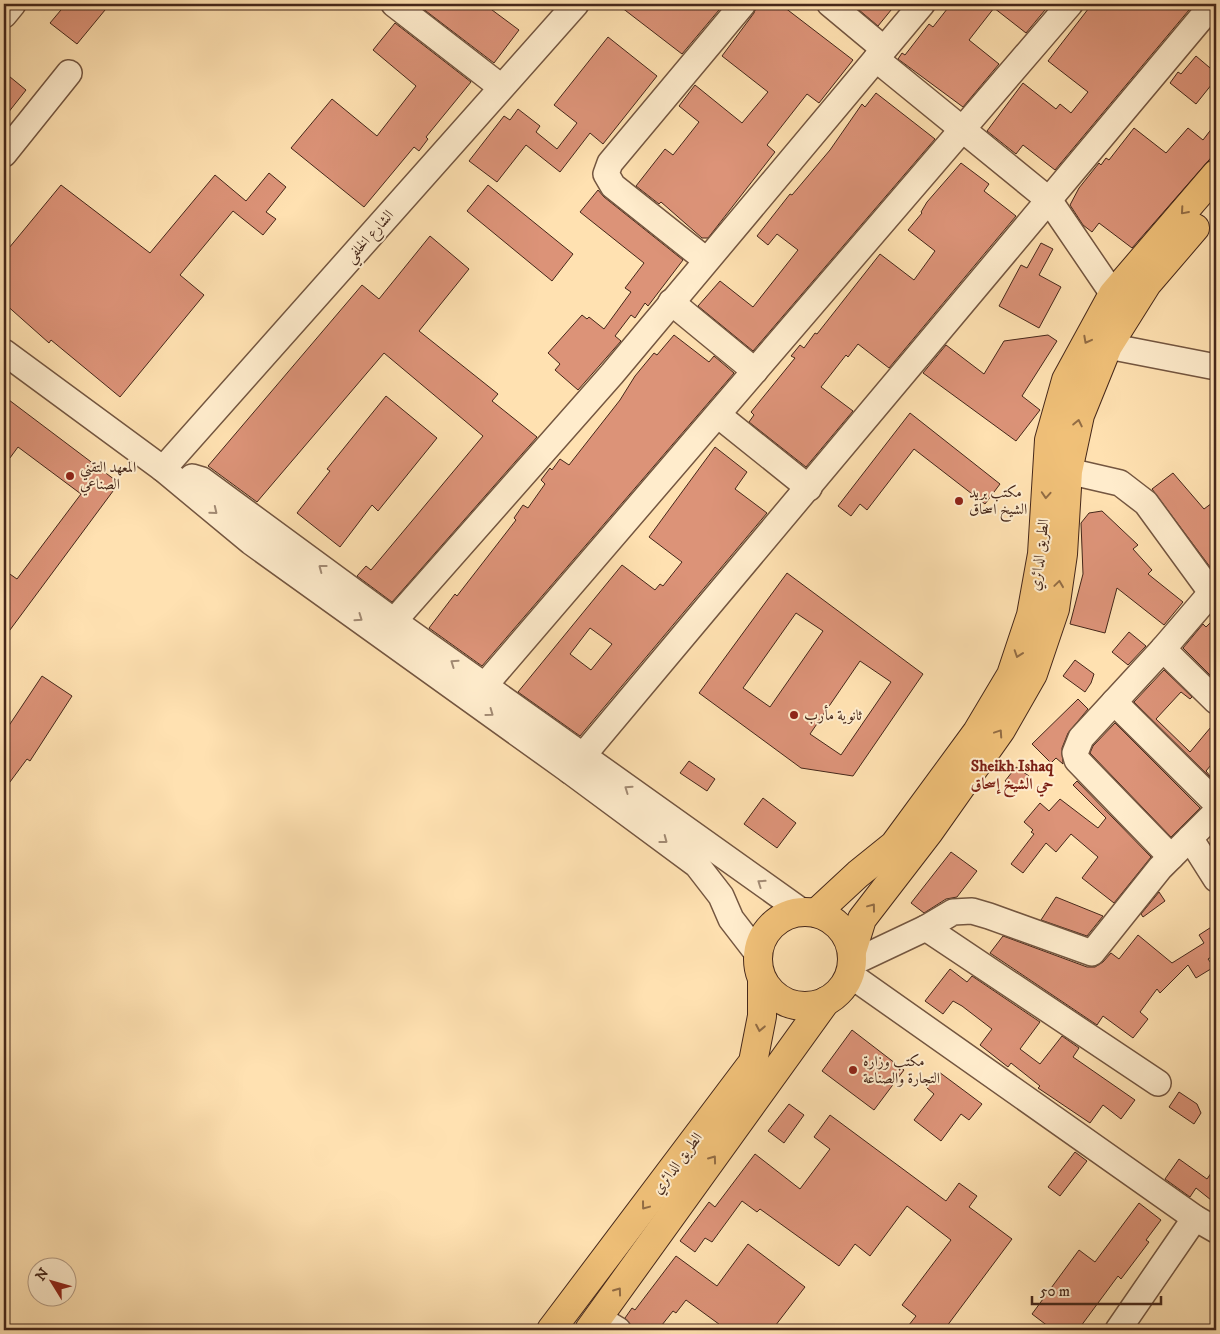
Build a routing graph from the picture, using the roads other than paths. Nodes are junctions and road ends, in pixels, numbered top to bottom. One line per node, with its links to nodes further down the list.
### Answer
1 (13, 4): 9 (street)
2 (394, 4): 12 (street)
3 (576, 4): 12 (street, الشارع الخلفي)
4 (743, 4): 18 (street)
5 (830, 4): 10 (street)
6 (922, 4): 10 (street)
7 (1070, 4): 13 (street)
8 (1212, 4): 16 (street)
9 (4, 15)
10 (880, 54): 13 (street); 18 (street)
11 (69, 73): 14 (street)
12 (501, 87): 26 (street, الشارع الخلفي)
13 (962, 129): 16 (street); 24 (street)
14 (4, 154)
15 (1216, 174): 19 (main road, الطريق الدائري, one-way to 19)
16 (1049, 200): 19 (street); 28 (street)
17 (1216, 202): 21 (main road, الطريق الدائري)
18 (706, 260): 20 (street)
19 (1113, 294): 41 (main road, الطريق الدائري, one-way to 41)
20 (671, 302): 24 (street); 30 (street)
21 (1108, 346): 23 (street); 27 (main road, الطريق الدائري, one-way to 21)
22 (4, 354): 26 (street)
23 (1216, 367)
24 (755, 371): 25 (street)
25 (718, 415): 28 (street); 32 (street)
26 (163, 469): 30 (street)
27 (1068, 471): 29 (street); 43 (main road, الطريق الدائري, one-way to 27)
28 (809, 488): 35 (street)
29 (1214, 596): 31 (street)
30 (389, 628): 32 (street, one-way to 30); 35 (street, one-way to 35)
31 (1164, 649): 33 (street); 34 (street)
32 (485, 685): 35 (street)
33 (1216, 701)
34 (1114, 702): 36 (street); 39 (street)
35 (576, 763): 41 (street, one-way to 35); 44 (street, one-way to 44)
36 (1216, 803)
37 (1216, 812): 38 (street)
38 (1190, 838): 39 (street); 40 (street)
39 (1171, 857): 42 (street)
40 (1216, 879)
41 (808, 912): 43 (main road); 44 (main road)
42 (926, 928): 43 (street); 46 (street)
43 (851, 963): 45 (main road); 47 (street)
44 (760, 967): 45 (main road); 49 (main road, الطريق الدائري, one-way to 49)
45 (826, 1001): 48 (main road, الطريق الدائري, one-way to 45)
46 (1158, 1083)
47 (1206, 1224): 50 (street)
48 (602, 1326)
49 (551, 1330)
50 (1118, 1330)

